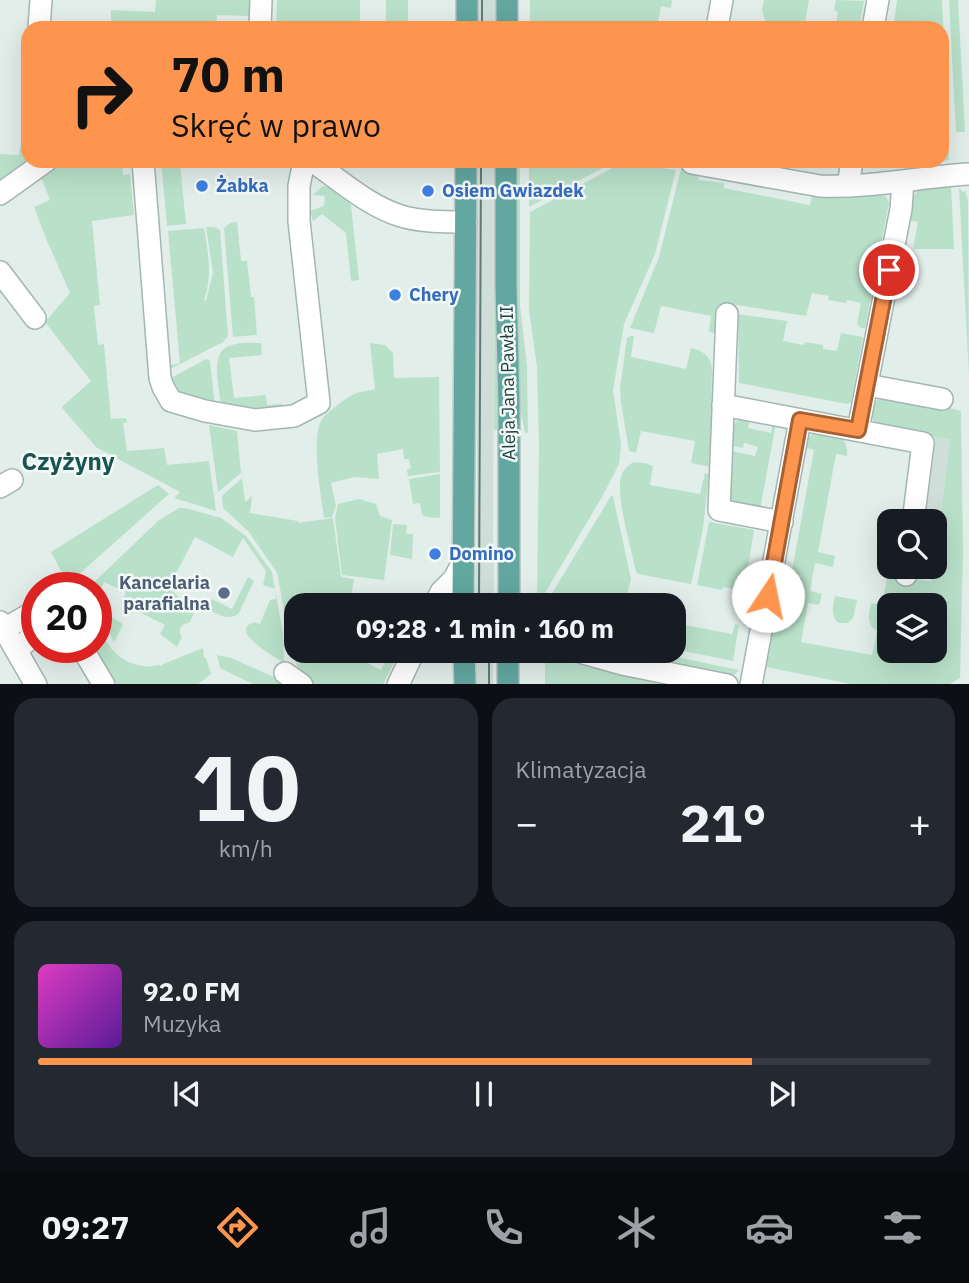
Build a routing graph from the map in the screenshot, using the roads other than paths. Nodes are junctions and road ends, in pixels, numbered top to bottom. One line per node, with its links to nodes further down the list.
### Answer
1 (41, 0): 7 (street)
2 (261, 0): 8 (street)
3 (467, 0): 9 (main road)
4 (507, 0): 10 (main road)
5 (722, 0): 11 (street)
6 (878, 0): 12 (street)
7 (40, 21)
8 (260, 21)
9 (467, 21)
10 (507, 21)
11 (718, 21)
12 (874, 21)
13 (36, 168): 24 (street)
14 (144, 168): 15 (street)
15 (303, 168)
16 (323, 168): 25 (street)
17 (466, 168): 25 (main road)
18 (506, 168): 39 (main road, Aleja Jana Pawła II)
19 (720, 168): 23 (street)
20 (851, 168): 23 (street)
21 (969, 174): 22 (street)
22 (903, 181): 23 (street); 29 (street)
23 (848, 186)
24 (0, 194)
25 (466, 222): 36 (main road)
26 (0, 272): 28 (street)
27 (727, 314): 31 (street)
28 (34, 317)
29 (867, 385): 30 (street); 33 (street)
30 (942, 399)
31 (723, 405): 32 (street); 35 (street)
32 (800, 420): 33 (street); 35 (street)
33 (858, 430): 34 (street)
34 (915, 509)
35 (782, 522): 55 (street)
36 (462, 564): 37 (street); 38 (main road)
37 (440, 593)
38 (463, 593)
39 (510, 593)
40 (21, 624): 41 (street)
41 (2, 626): 43 (street)
42 (21, 647): 43 (street)
43 (16, 650): 49 (street)
44 (91, 663): 50 (street)
45 (408, 663): 51 (street)
46 (464, 663): 52 (main road)
47 (509, 663): 53 (main road)
48 (618, 663): 54 (street)
49 (36, 684)
50 (104, 684)
51 (398, 684)
52 (464, 684)
53 (508, 684)
54 (727, 684)
55 (751, 684)

